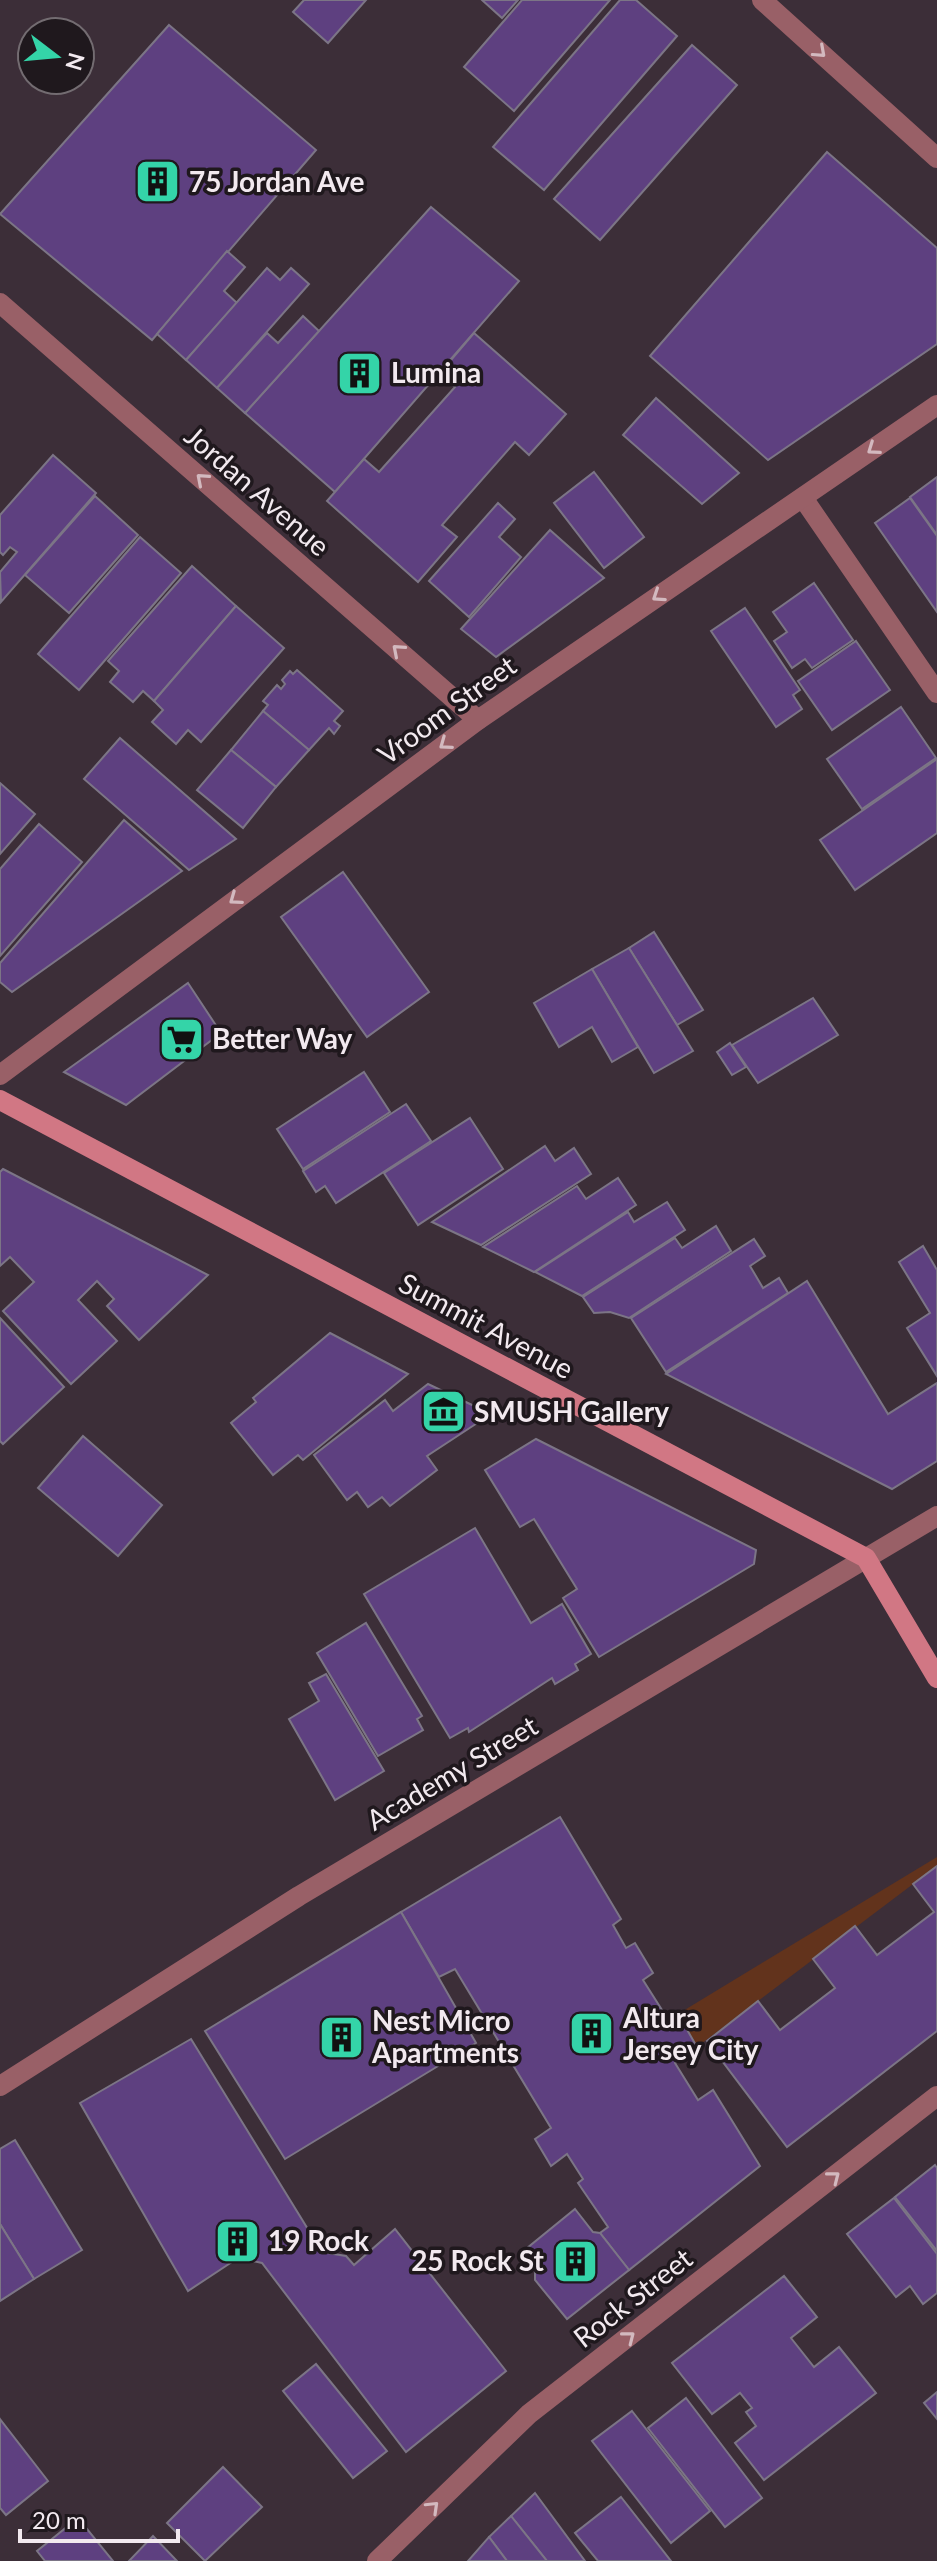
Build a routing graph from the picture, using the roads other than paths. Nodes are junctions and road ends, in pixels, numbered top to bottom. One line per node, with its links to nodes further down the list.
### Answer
1 (762, 0): 2 (street, one-way to 2)
2 (937, 158)
3 (0, 303): 7 (street, Jordan Avenue, one-way to 3)
4 (937, 405): 5 (street, Vroom Street, one-way to 5)
5 (803, 498): 6 (street); 7 (street, Vroom Street, one-way to 7)
6 (937, 693)
7 (478, 720): 8 (street, Vroom Street, one-way to 8)
8 (0, 1075)
9 (0, 1100): 11 (main road, Summit Avenue)
10 (937, 1516): 11 (street, Academy Street)
11 (866, 1558): 12 (main road); 13 (street, Academy Street)
12 (937, 1678)
13 (0, 2086)
14 (937, 2096): 15 (street, Rock Street, one-way to 14)
15 (377, 2561)

